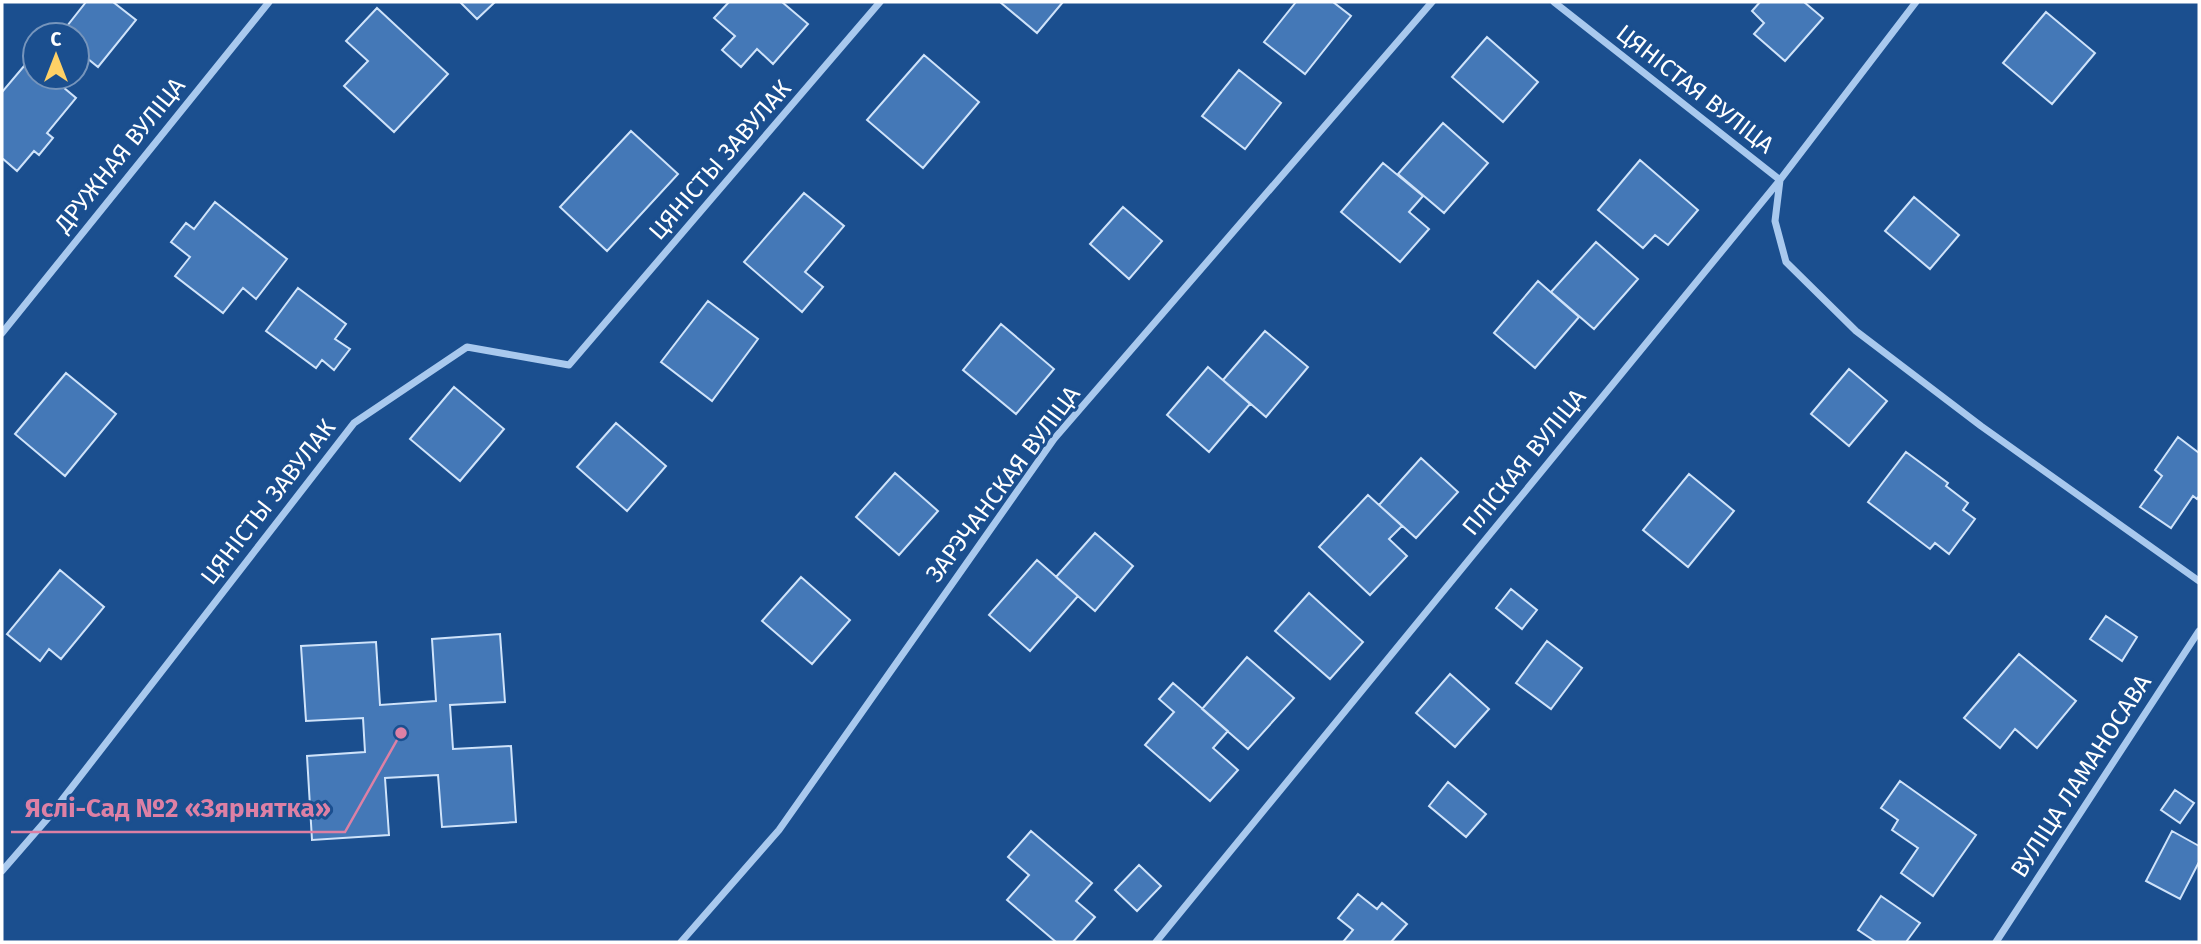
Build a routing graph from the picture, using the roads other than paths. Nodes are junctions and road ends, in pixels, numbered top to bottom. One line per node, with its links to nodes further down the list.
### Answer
1 (269, 2): 7 (street, ДРУЖНАЯ ВУЛІЦА)
2 (880, 2): 10 (street, ЦЯНІСТЫ ЗАВУЛАК)
3 (1432, 2): 11 (street, ЗАРЭЧАНСКАЯ ВУЛІЦА)
4 (1554, 2): 6 (street, ЦЯНІСТАЯ ВУЛІЦА)
5 (1916, 2): 6 (street, ПЛІСКАЯ ВУЛІЦА)
6 (1780, 180): 8 (street); 12 (street, ПЛІСКАЯ ВУЛІЦА)
7 (2, 333)
8 (2199, 581)
9 (2199, 631): 13 (street, ВУЛІЦА ЛАМАНОСАВА)
10 (2, 871)
11 (681, 942)
12 (1156, 942)
13 (1996, 942)

